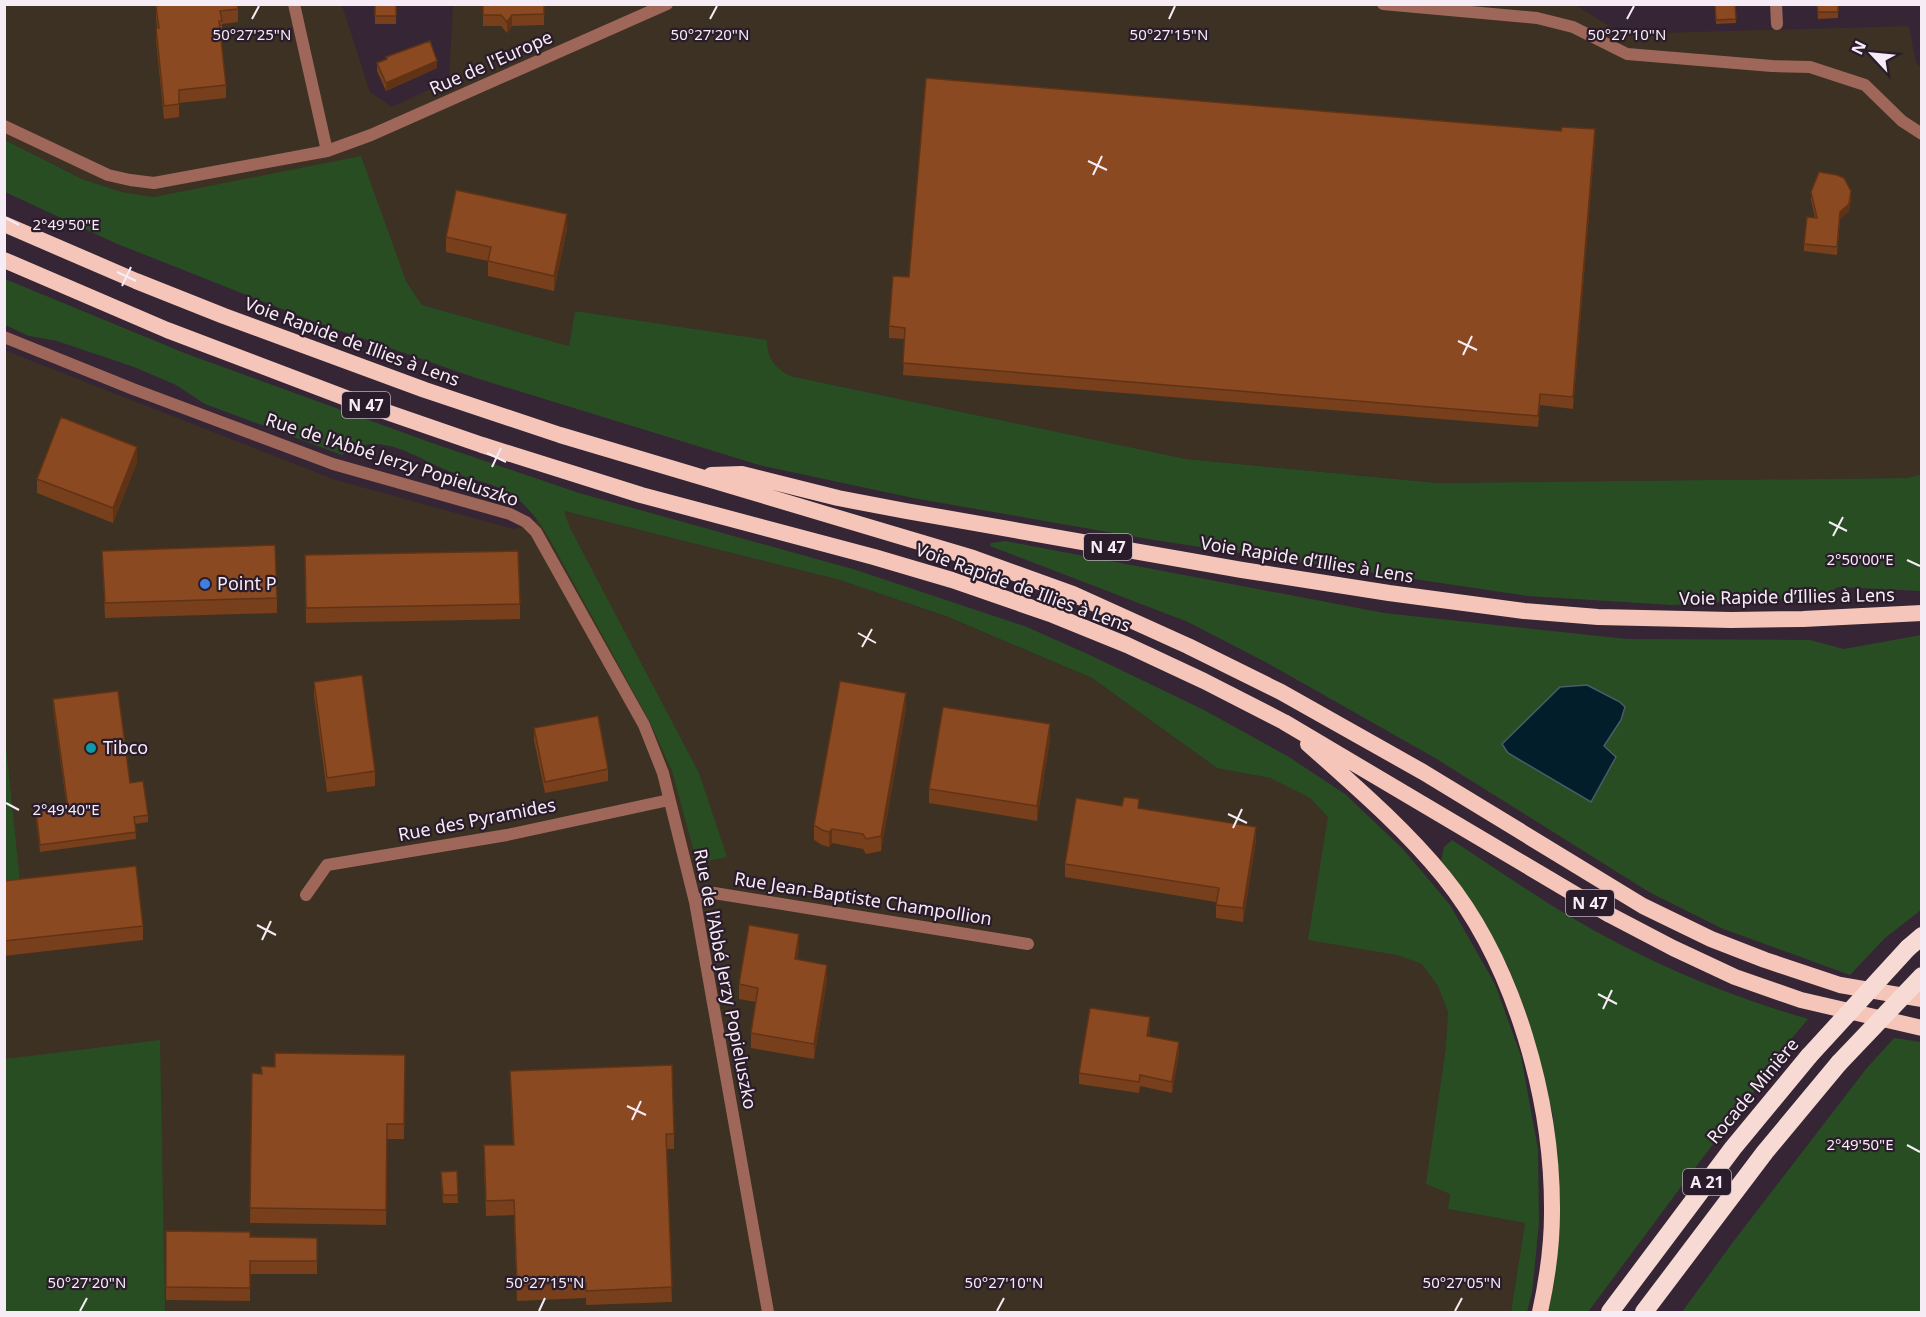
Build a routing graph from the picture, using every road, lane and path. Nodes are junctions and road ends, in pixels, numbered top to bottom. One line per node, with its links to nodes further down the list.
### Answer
1 (294, 4): 8 (street)
2 (668, 4): 8 (street, Rue de l'Europe)
3 (1383, 4): 7 (street)
4 (1776, 4): 5 (street)
5 (1776, 24)
6 (4, 126): 8 (street, Rue de l'Europe)
7 (1922, 134)
8 (327, 151)
9 (4, 224): 12 (highway, Voie Rapide de Illies à Lens / N 47)
10 (4, 260): 14 (highway, Voie Rapide de Illies à Lens / N 47)
11 (4, 337): 15 (street, Rue de l'Abbé Jerzy Popieluszko)
12 (695, 475): 13 (highway, Voie Rapide d’Illies à Lens / N 47); 21 (highway, Voie Rapide de Illies à Lens)
13 (1922, 614)
14 (1284, 722): 22 (highway, N 47); 24 (highway)
15 (669, 800): 16 (street, Rue des Pyramides); 17 (street, Rue de l'Abbé Jerzy Popieluszko)
16 (306, 895)
17 (695, 902): 19 (street, Rue Jean-Baptiste Champollion); 23 (street, Rue de l'Abbé Jerzy Popieluszko)
18 (1915, 942): 25 (highway, Rocade Minière / A 21, bridge)
19 (1028, 944)
20 (1922, 976): 26 (highway, A 21, bridge)
21 (1922, 999)
22 (1922, 1028)
23 (768, 1312)
24 (1540, 1312)
25 (1610, 1312)
26 (1644, 1312)

